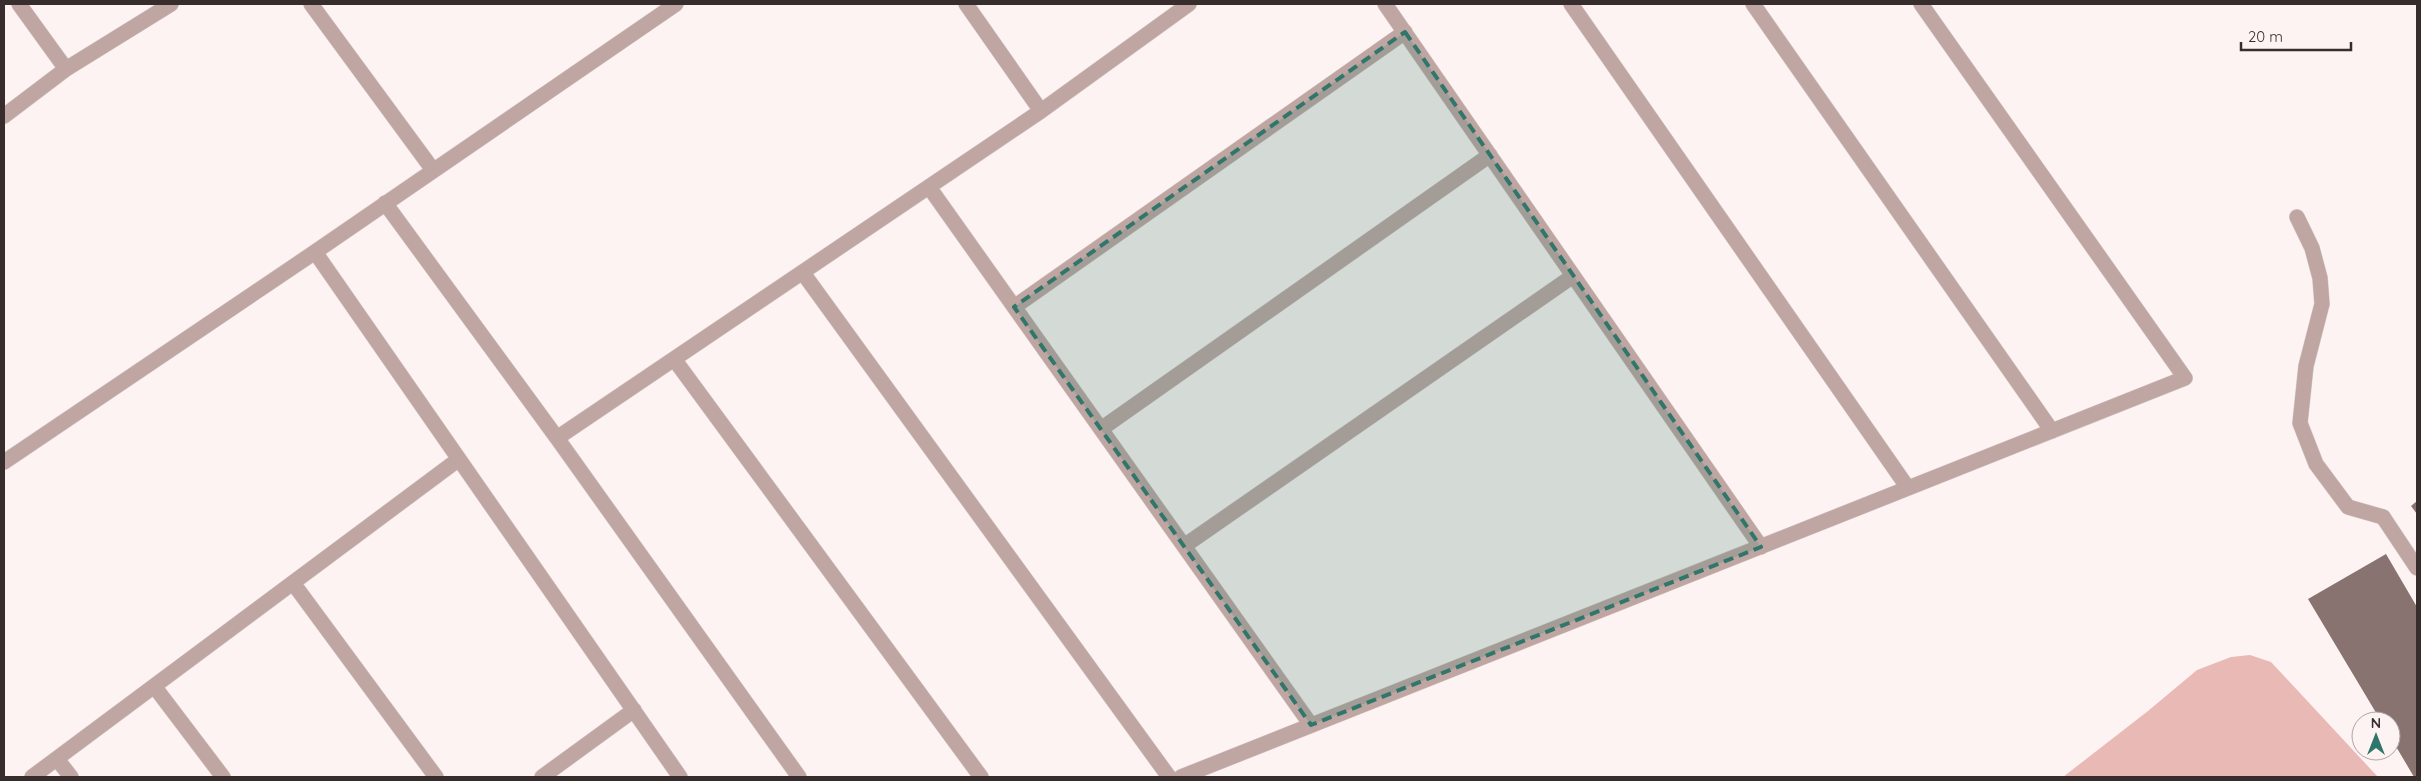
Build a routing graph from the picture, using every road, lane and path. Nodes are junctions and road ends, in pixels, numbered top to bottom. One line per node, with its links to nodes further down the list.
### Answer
1 (19, 4): 12 (street)
2 (171, 4): 12 (street)
3 (311, 4): 16 (street)
4 (676, 4): 16 (street)
5 (966, 4): 13 (street)
6 (1189, 4): 13 (street)
7 (1385, 4): 11 (street)
8 (1571, 4): 30 (street)
9 (1753, 4): 26 (street)
10 (1921, 4): 26 (street)
11 (1405, 32): 15 (street); 23 (street)
12 (66, 69): 14 (street)
13 (1041, 111): 17 (street)
14 (4, 116)
15 (1490, 155): 22 (street); 25 (street)
16 (433, 170): 18 (street)
17 (929, 187): 21 (street); 23 (street)
18 (385, 203): 20 (street); 27 (street)
19 (2297, 217): 33 (street)
20 (315, 252): 28 (street); 29 (street)
21 (803, 273): 24 (street); 47 (street)
22 (1573, 276): 31 (street); 32 (street)
23 (1014, 307): 25 (street)
24 (674, 360): 27 (street); 46 (street)
25 (1100, 429): 31 (street)
26 (2052, 431): 30 (street)
27 (557, 438): 45 (street)
28 (459, 459): 34 (street); 36 (street)
29 (4, 462)
30 (1908, 488): 32 (street)
31 (1184, 546): 37 (street)
32 (1761, 547): 37 (street)
33 (2417, 568)
34 (294, 583): 35 (street); 42 (street)
35 (154, 686): 38 (street); 41 (street)
36 (634, 710): 43 (street); 44 (street)
37 (1311, 726): 48 (street)
38 (57, 759): 39 (street); 40 (street)
39 (32, 777)
40 (71, 777)
41 (223, 777)
42 (436, 777)
43 (542, 777)
44 (679, 777)
45 (799, 777)
46 (981, 777)
47 (1170, 777)
48 (1181, 777)

